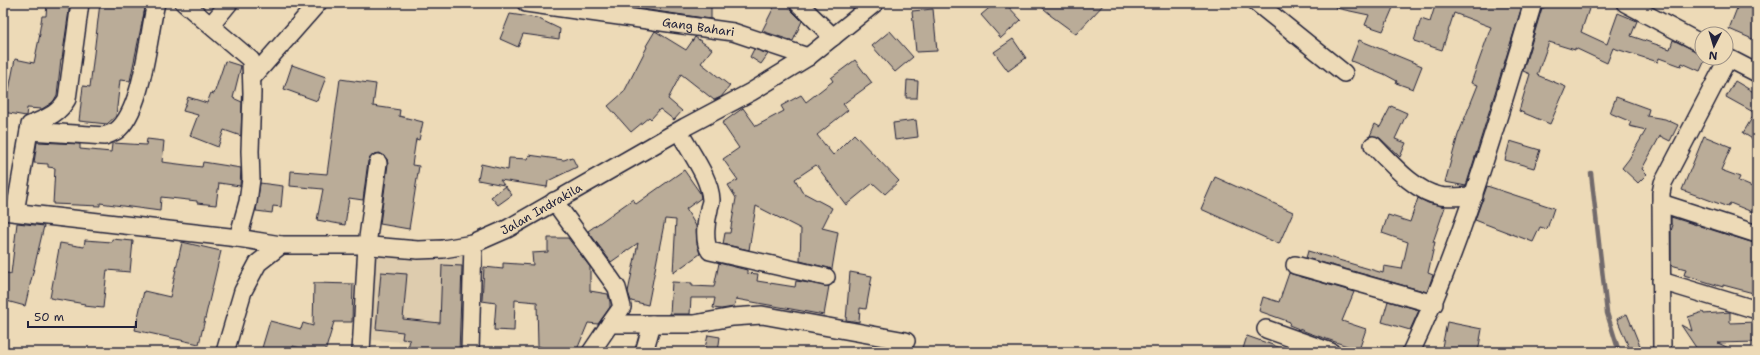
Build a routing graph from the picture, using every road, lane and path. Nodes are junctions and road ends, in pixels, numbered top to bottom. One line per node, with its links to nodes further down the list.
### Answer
1 (80, 3): 22 (street)
2 (156, 3): 22 (street)
3 (184, 3): 13 (street)
4 (229, 3): 13 (street)
5 (318, 3): 21 (street)
6 (526, 3): 12 (street, Gang Bahari)
7 (798, 3): 14 (street)
8 (875, 3): 14 (street, Jalan Indrakila)
9 (1257, 3): 19 (street)
10 (1533, 3): 26 (street)
11 (1628, 4): 15 (street)
12 (583, 7): 16 (street, Gang Bahari)
13 (210, 25): 21 (street)
14 (833, 37): 16 (street, Jalan Indrakila)
15 (1694, 40)
16 (808, 57): 23 (street, Jalan Indrakila)
17 (1734, 62): 20 (street)
18 (1723, 66): 28 (street)
19 (1344, 73)
20 (1757, 73)
21 (252, 78): 31 (street)
22 (29, 131): 29 (street)
23 (678, 131): 27 (street, Jalan Indrakila); 36 (street)
24 (1373, 145): 26 (street)
25 (378, 163): 34 (street)
26 (1474, 196): 38 (street)
27 (554, 201): 32 (street, Jalan Indrakila); 40 (street)
28 (1661, 203): 30 (street); 37 (street)
29 (9, 212): 31 (street, Jalan Indrakila)
30 (1757, 234)
31 (238, 238): 33 (street, Jalan Indrakila)
32 (474, 244): 34 (street, Jalan Indrakila); 46 (street)
33 (281, 245): 34 (street, Jalan Indrakila); 44 (street)
34 (367, 246): 45 (street)
35 (1295, 265): 38 (street)
36 (826, 277)
37 (1661, 281): 39 (street); 51 (street)
38 (1434, 304): 50 (street)
39 (1757, 310)
40 (610, 324): 41 (street); 47 (street)
41 (652, 324): 43 (street); 48 (street)
42 (1266, 329): 49 (street)
43 (906, 341)
44 (225, 352)
45 (361, 352)
46 (470, 352)
47 (591, 352)
48 (644, 352)
49 (1331, 352)
50 (1411, 352)
51 (1662, 352)

